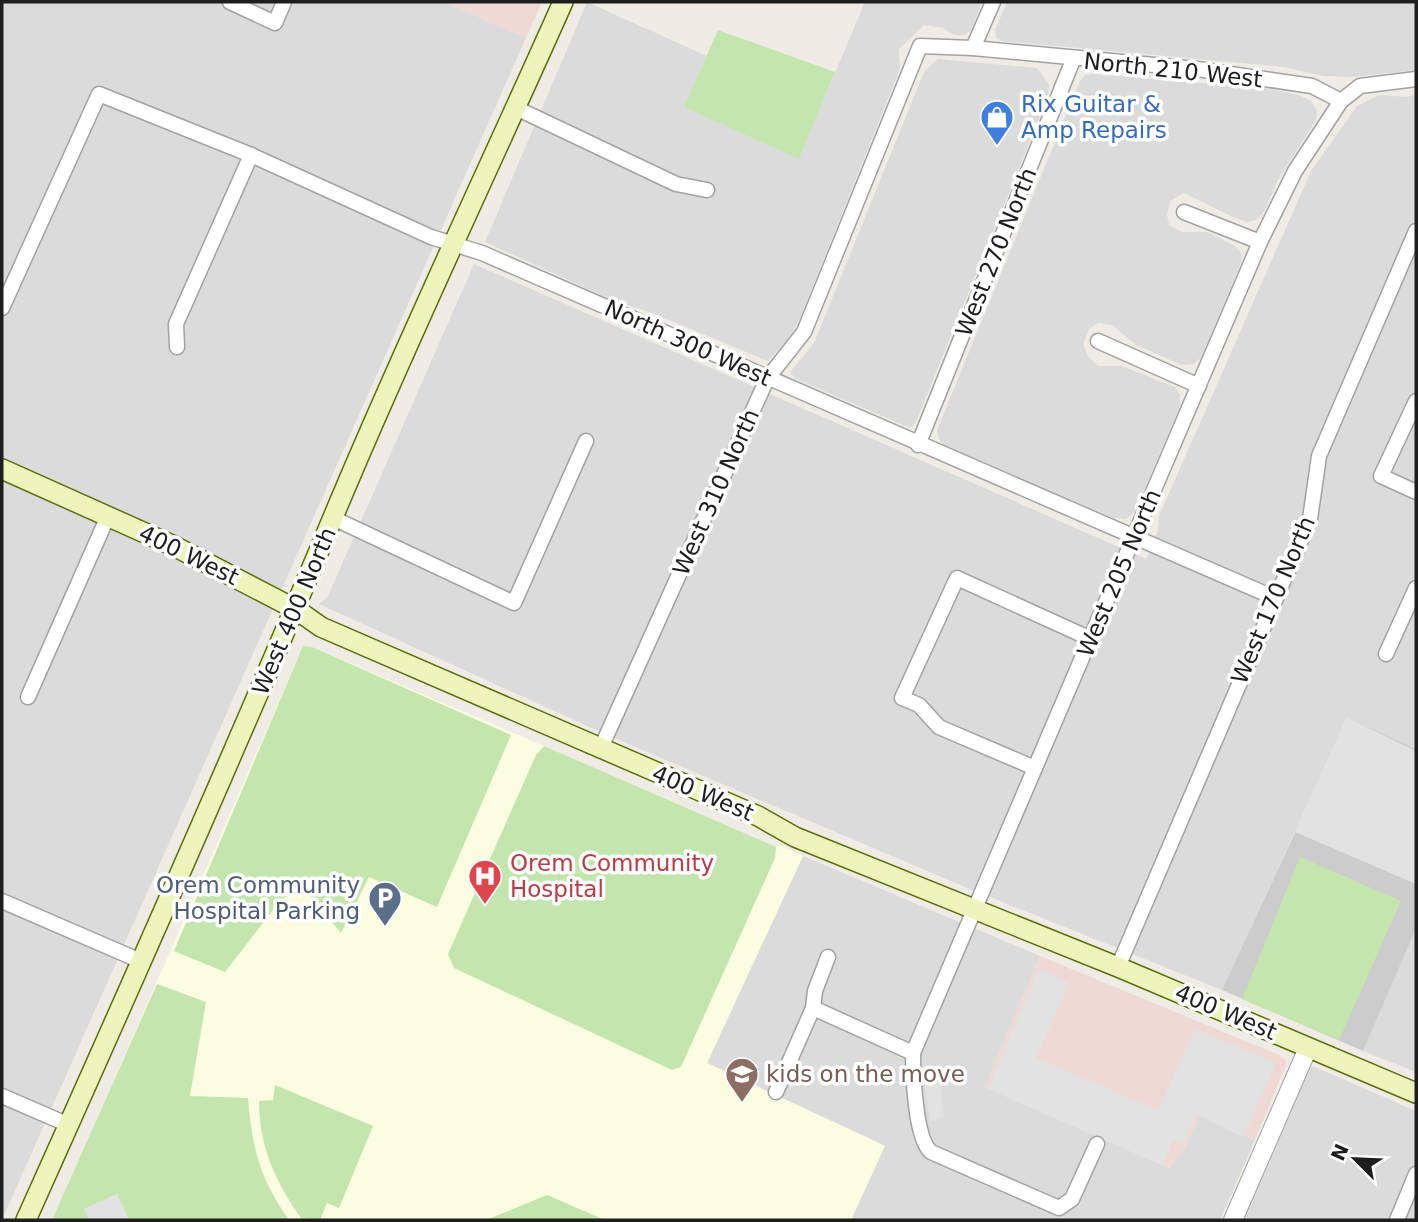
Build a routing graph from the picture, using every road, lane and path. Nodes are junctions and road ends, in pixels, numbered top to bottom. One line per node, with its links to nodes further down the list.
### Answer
1 (230, 2): 2 (street)
2 (284, 2)
3 (563, 2): 10 (main road, West 400 North)
4 (993, 2): 6 (street)
5 (920, 46): 6 (street, North 210 West); 20 (street, West 310 North)
6 (973, 48): 7 (street, North 210 West)
7 (1073, 60): 9 (street, North 210 West); 24 (street, West 270 North)
8 (1416, 79): 9 (street)
9 (1341, 101): 16 (street, West 205 North)
10 (516, 108): 12 (street); 15 (main road, West 400 North)
11 (251, 155): 15 (street, North 300 West); 17 (street, North 300 West); 19 (street)
12 (707, 190)
13 (1184, 212): 16 (street)
14 (1416, 231): 31 (street, West 170 North)
15 (456, 242): 20 (street, North 300 West); 28 (main road, West 400 North)
16 (1260, 242): 21 (street, West 205 North)
17 (2, 308)
18 (1098, 341): 21 (street)
19 (177, 347)
20 (767, 379): 24 (street, North 300 West); 36 (street, West 310 North)
21 (1199, 386): 29 (street, West 205 North)
22 (1416, 401): 26 (street)
23 (586, 441): 28 (street)
24 (918, 445): 29 (street, North 300 West)
25 (2, 469): 27 (main road, 400 West)
26 (1416, 492)
27 (108, 516): 32 (main road, 400 West); 35 (street)
28 (333, 518): 32 (main road, West 400 North)
29 (1134, 538): 31 (street, North 300 West); 33 (street, West 205 North)
30 (1416, 588): 34 (street)
31 (1275, 598): 42 (street, West 170 North)
32 (297, 610): 36 (main road, 400 West); 41 (main road, West 400 North)
33 (1091, 639): 37 (street, West 205 North); 37 (street)
34 (1386, 654)
35 (28, 697)
36 (600, 750): 39 (main road, 400 West)
37 (1035, 768): 39 (street, West 205 North)
38 (2, 901): 41 (street)
39 (976, 911): 42 (main road, 400 West); 45 (street, West 205 North)
40 (828, 957): 43 (street)
41 (143, 962): 49 (main road, West 400 North)
42 (1118, 967): 44 (main road, 400 West)
43 (813, 1008): 45 (street); 47 (street)
44 (1308, 1048): 46 (main road, 400 West); 53 (street)
45 (913, 1052): 50 (street)
46 (1416, 1091)
47 (776, 1092)
48 (2, 1096): 49 (street)
49 (69, 1125): 52 (main road, West 400 North)
50 (1097, 1144)
51 (1416, 1174): 54 (street)
52 (26, 1220)
53 (1233, 1220)
54 (1397, 1220)

